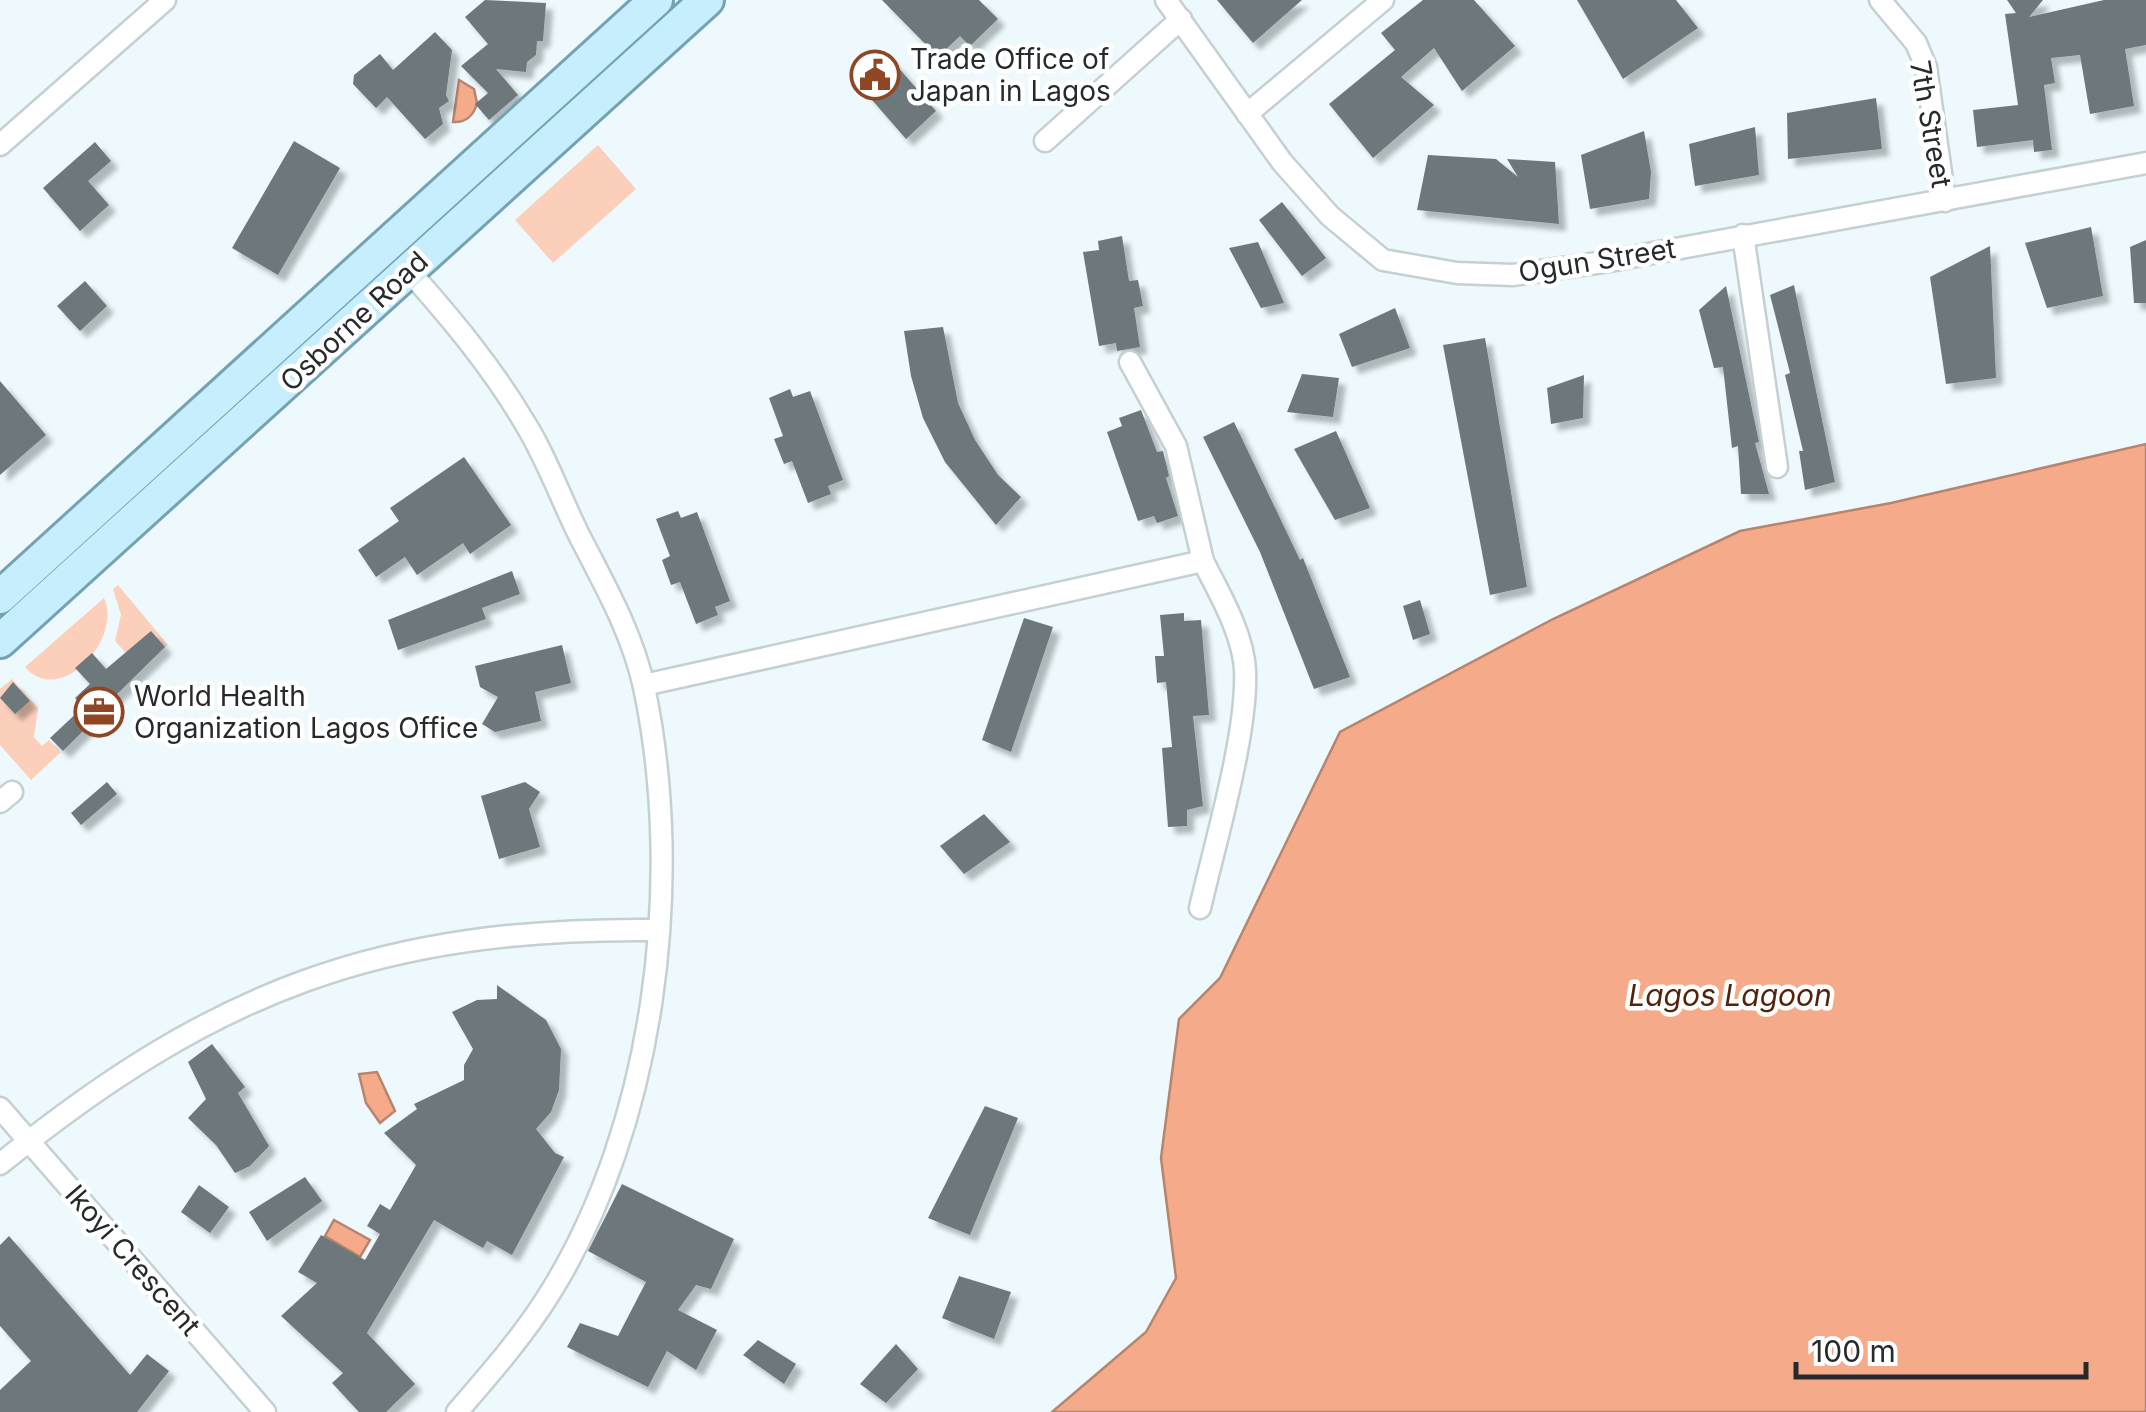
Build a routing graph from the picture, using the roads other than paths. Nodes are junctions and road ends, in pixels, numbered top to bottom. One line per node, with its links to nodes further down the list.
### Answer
1 (166, 0): 10 (street)
2 (656, 0): 18 (main road, Osborne Road)
3 (707, 0): 14 (main road, Osborne Road)
4 (1166, 0): 7 (street, Ogun Street)
5 (1383, 0): 8 (street)
6 (1880, 0): 12 (street, 7th Street)
7 (1181, 19): 8 (street, Ogun Street); 9 (street)
8 (1247, 114): 13 (street, Ogun Street)
9 (1045, 141)
10 (0, 145)
11 (2146, 164): 12 (street, Ogun Street)
12 (1945, 201): 13 (street, Ogun Street)
13 (1742, 235): 16 (street)
14 (408, 270): 19 (main road, Osborne Road); 20 (street)
15 (1130, 362): 17 (street)
16 (1778, 467)
17 (1203, 561): 20 (street); 21 (street)
18 (0, 597)
19 (0, 640)
20 (644, 685): 22 (street)
21 (1200, 908)
22 (658, 930): 24 (street); 27 (street)
23 (0, 1108): 24 (street, Ikoyi Crescent)
24 (28, 1141): 25 (street); 26 (street, Ikoyi Crescent)
25 (0, 1164)
26 (265, 1412)
27 (457, 1412)

